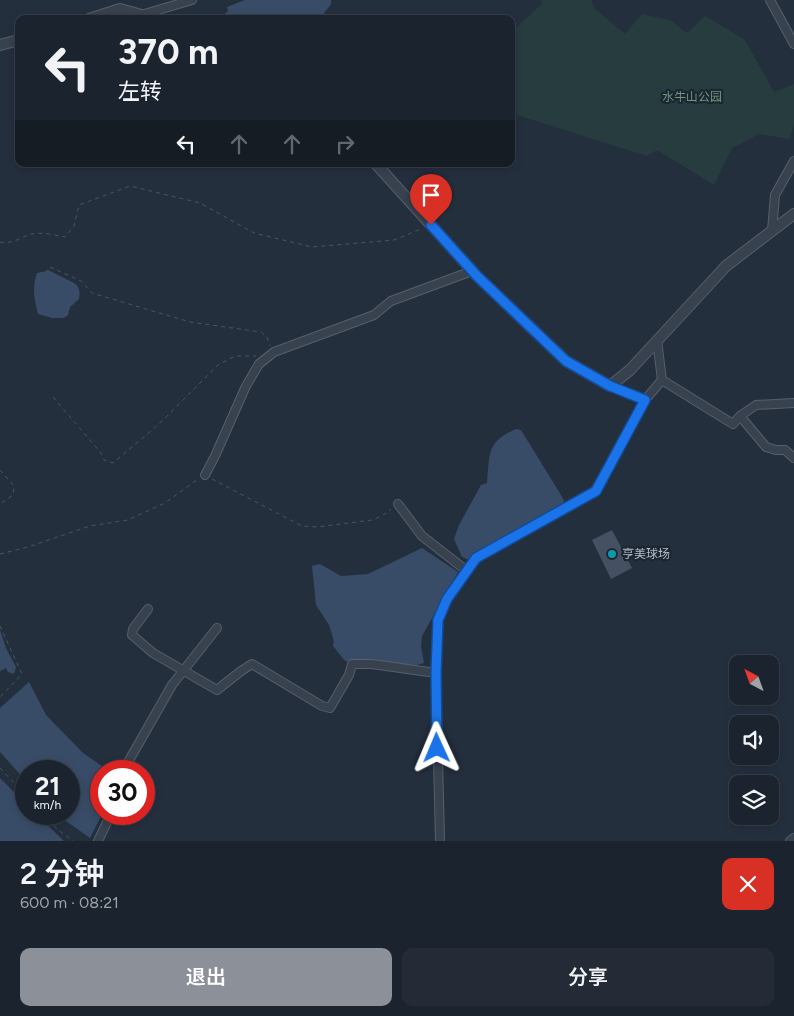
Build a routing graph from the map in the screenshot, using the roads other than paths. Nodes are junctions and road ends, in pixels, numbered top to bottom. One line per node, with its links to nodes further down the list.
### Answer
1 (192, 0): 4 (street)
2 (770, 0): 6 (street)
3 (101, 15): 4 (street)
4 (141, 15)
5 (15, 41): 7 (street)
6 (794, 44)
7 (0, 46)
8 (794, 161): 11 (street)
9 (379, 167): 12 (street)
10 (794, 214): 11 (street)
11 (772, 231): 13 (street)
12 (472, 271): 15 (street); 20 (street)
13 (657, 340): 14 (street); 15 (street)
14 (662, 380): 16 (street); 18 (street)
15 (610, 386): 16 (street)
16 (645, 400): 22 (street)
17 (794, 403): 18 (street)
18 (740, 416): 19 (street)
19 (794, 458)
20 (205, 475)
21 (398, 504): 22 (street)
22 (467, 571): 26 (street)
23 (148, 610): 25 (street)
24 (217, 628): 25 (street)
25 (184, 670): 26 (street); 27 (street)
26 (436, 673): 31 (street)
27 (129, 760)
28 (106, 825): 30 (street)
29 (794, 838): 32 (street)
30 (98, 841)
31 (440, 841)
32 (790, 841)

